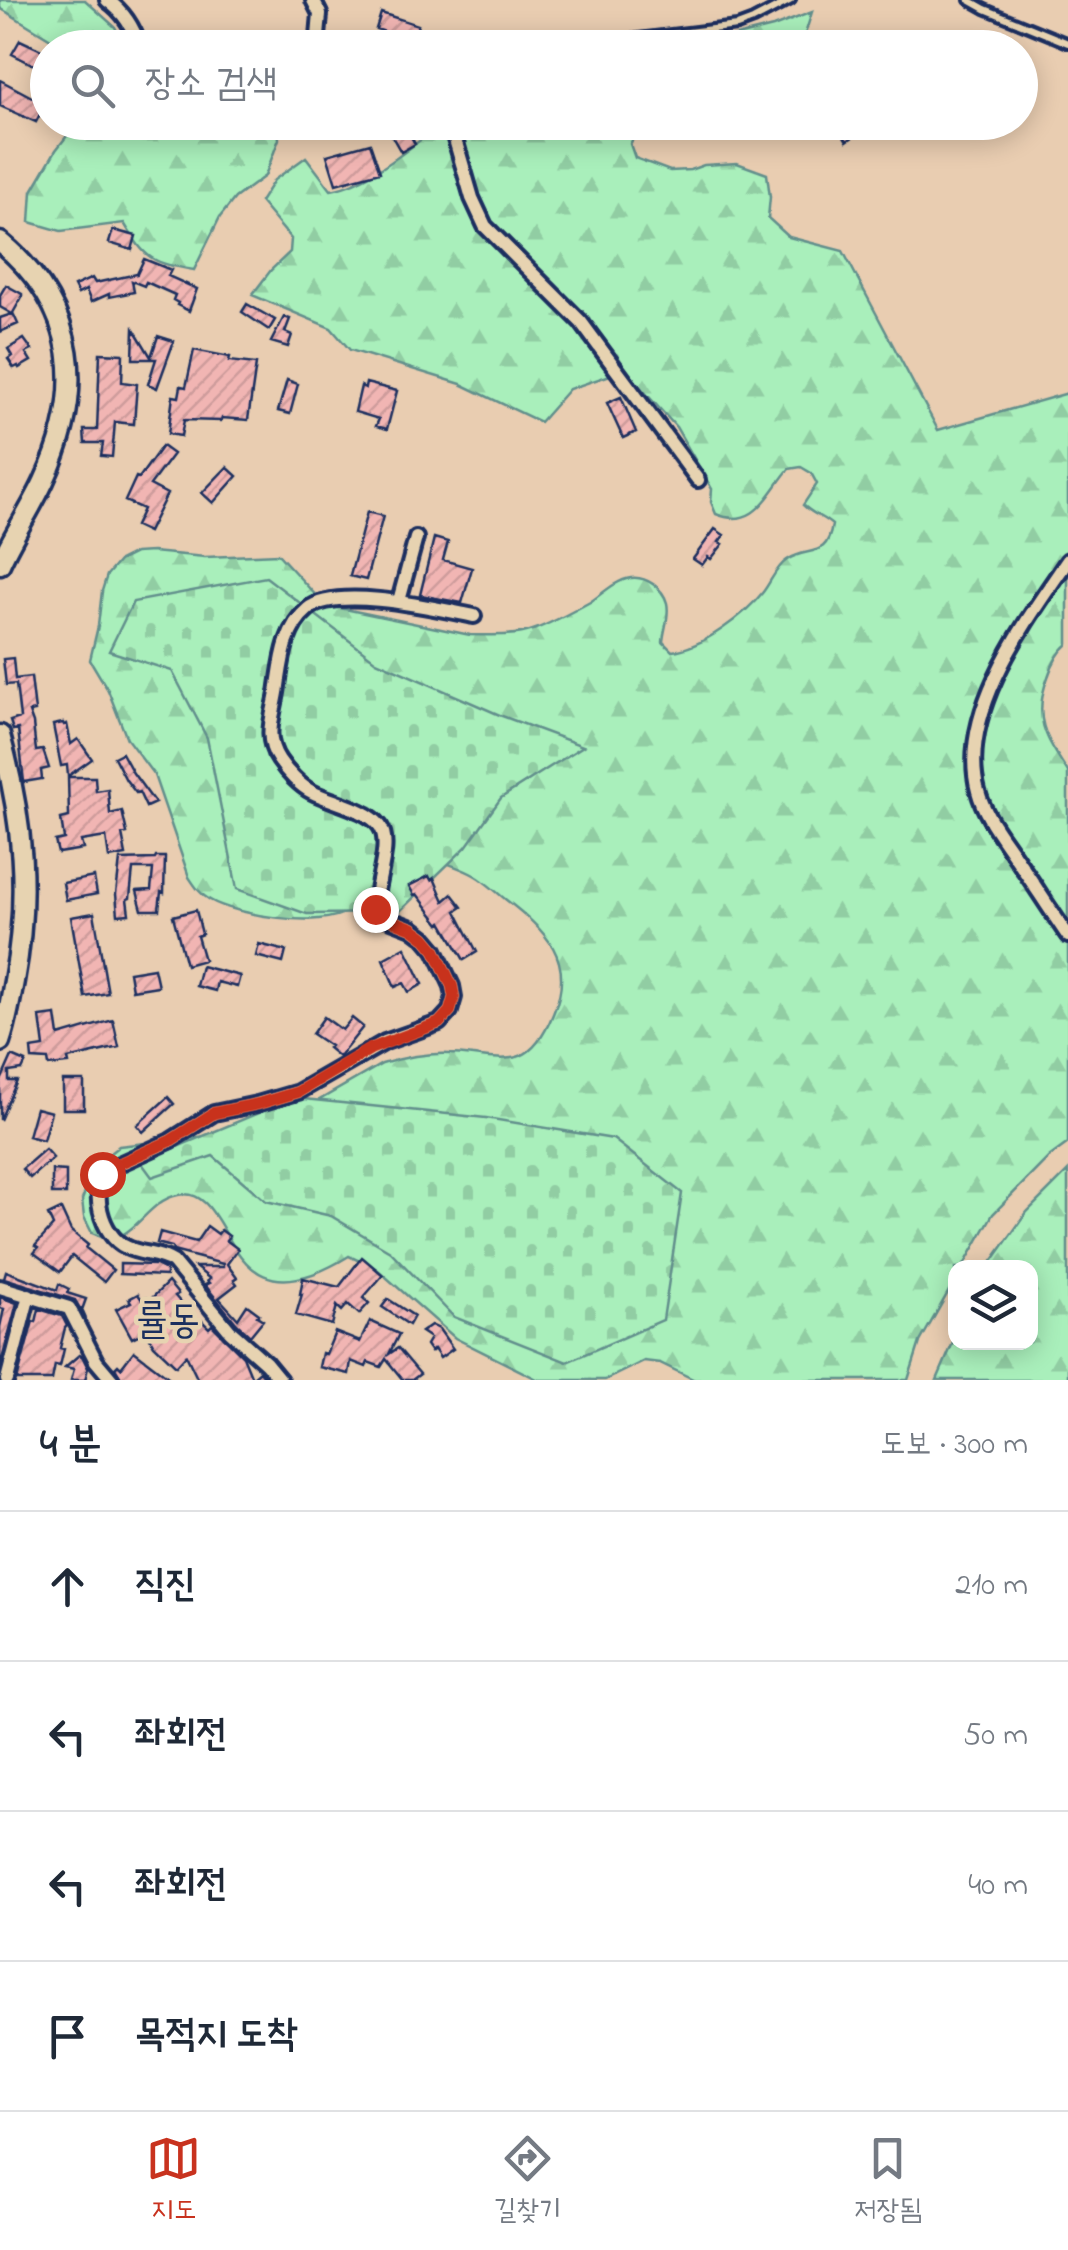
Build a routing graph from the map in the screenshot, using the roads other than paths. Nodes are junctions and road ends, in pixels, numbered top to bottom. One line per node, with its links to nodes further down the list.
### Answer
1 (107, 0): 5 (street)
2 (313, 0): 6 (street)
3 (791, 0): 7 (lane)
4 (970, 0): 8 (lane)
5 (133, 30)
6 (319, 30)
7 (704, 30)
8 (1036, 30)
9 (1038, 31): 10 (lane)
10 (1068, 43)
11 (455, 140): 13 (street)
12 (0, 242): 16 (street)
13 (698, 480)
14 (416, 538): 17 (street)
15 (1068, 560): 20 (street)
16 (0, 564)
17 (400, 602): 18 (street); 26 (street)
18 (474, 616)
19 (0, 735): 21 (street)
20 (1068, 936)
21 (0, 1042)
22 (0, 1288): 23 (street)
23 (28, 1296): 24 (street); 25 (street)
24 (7, 1380)
25 (112, 1380)
26 (280, 1380)

